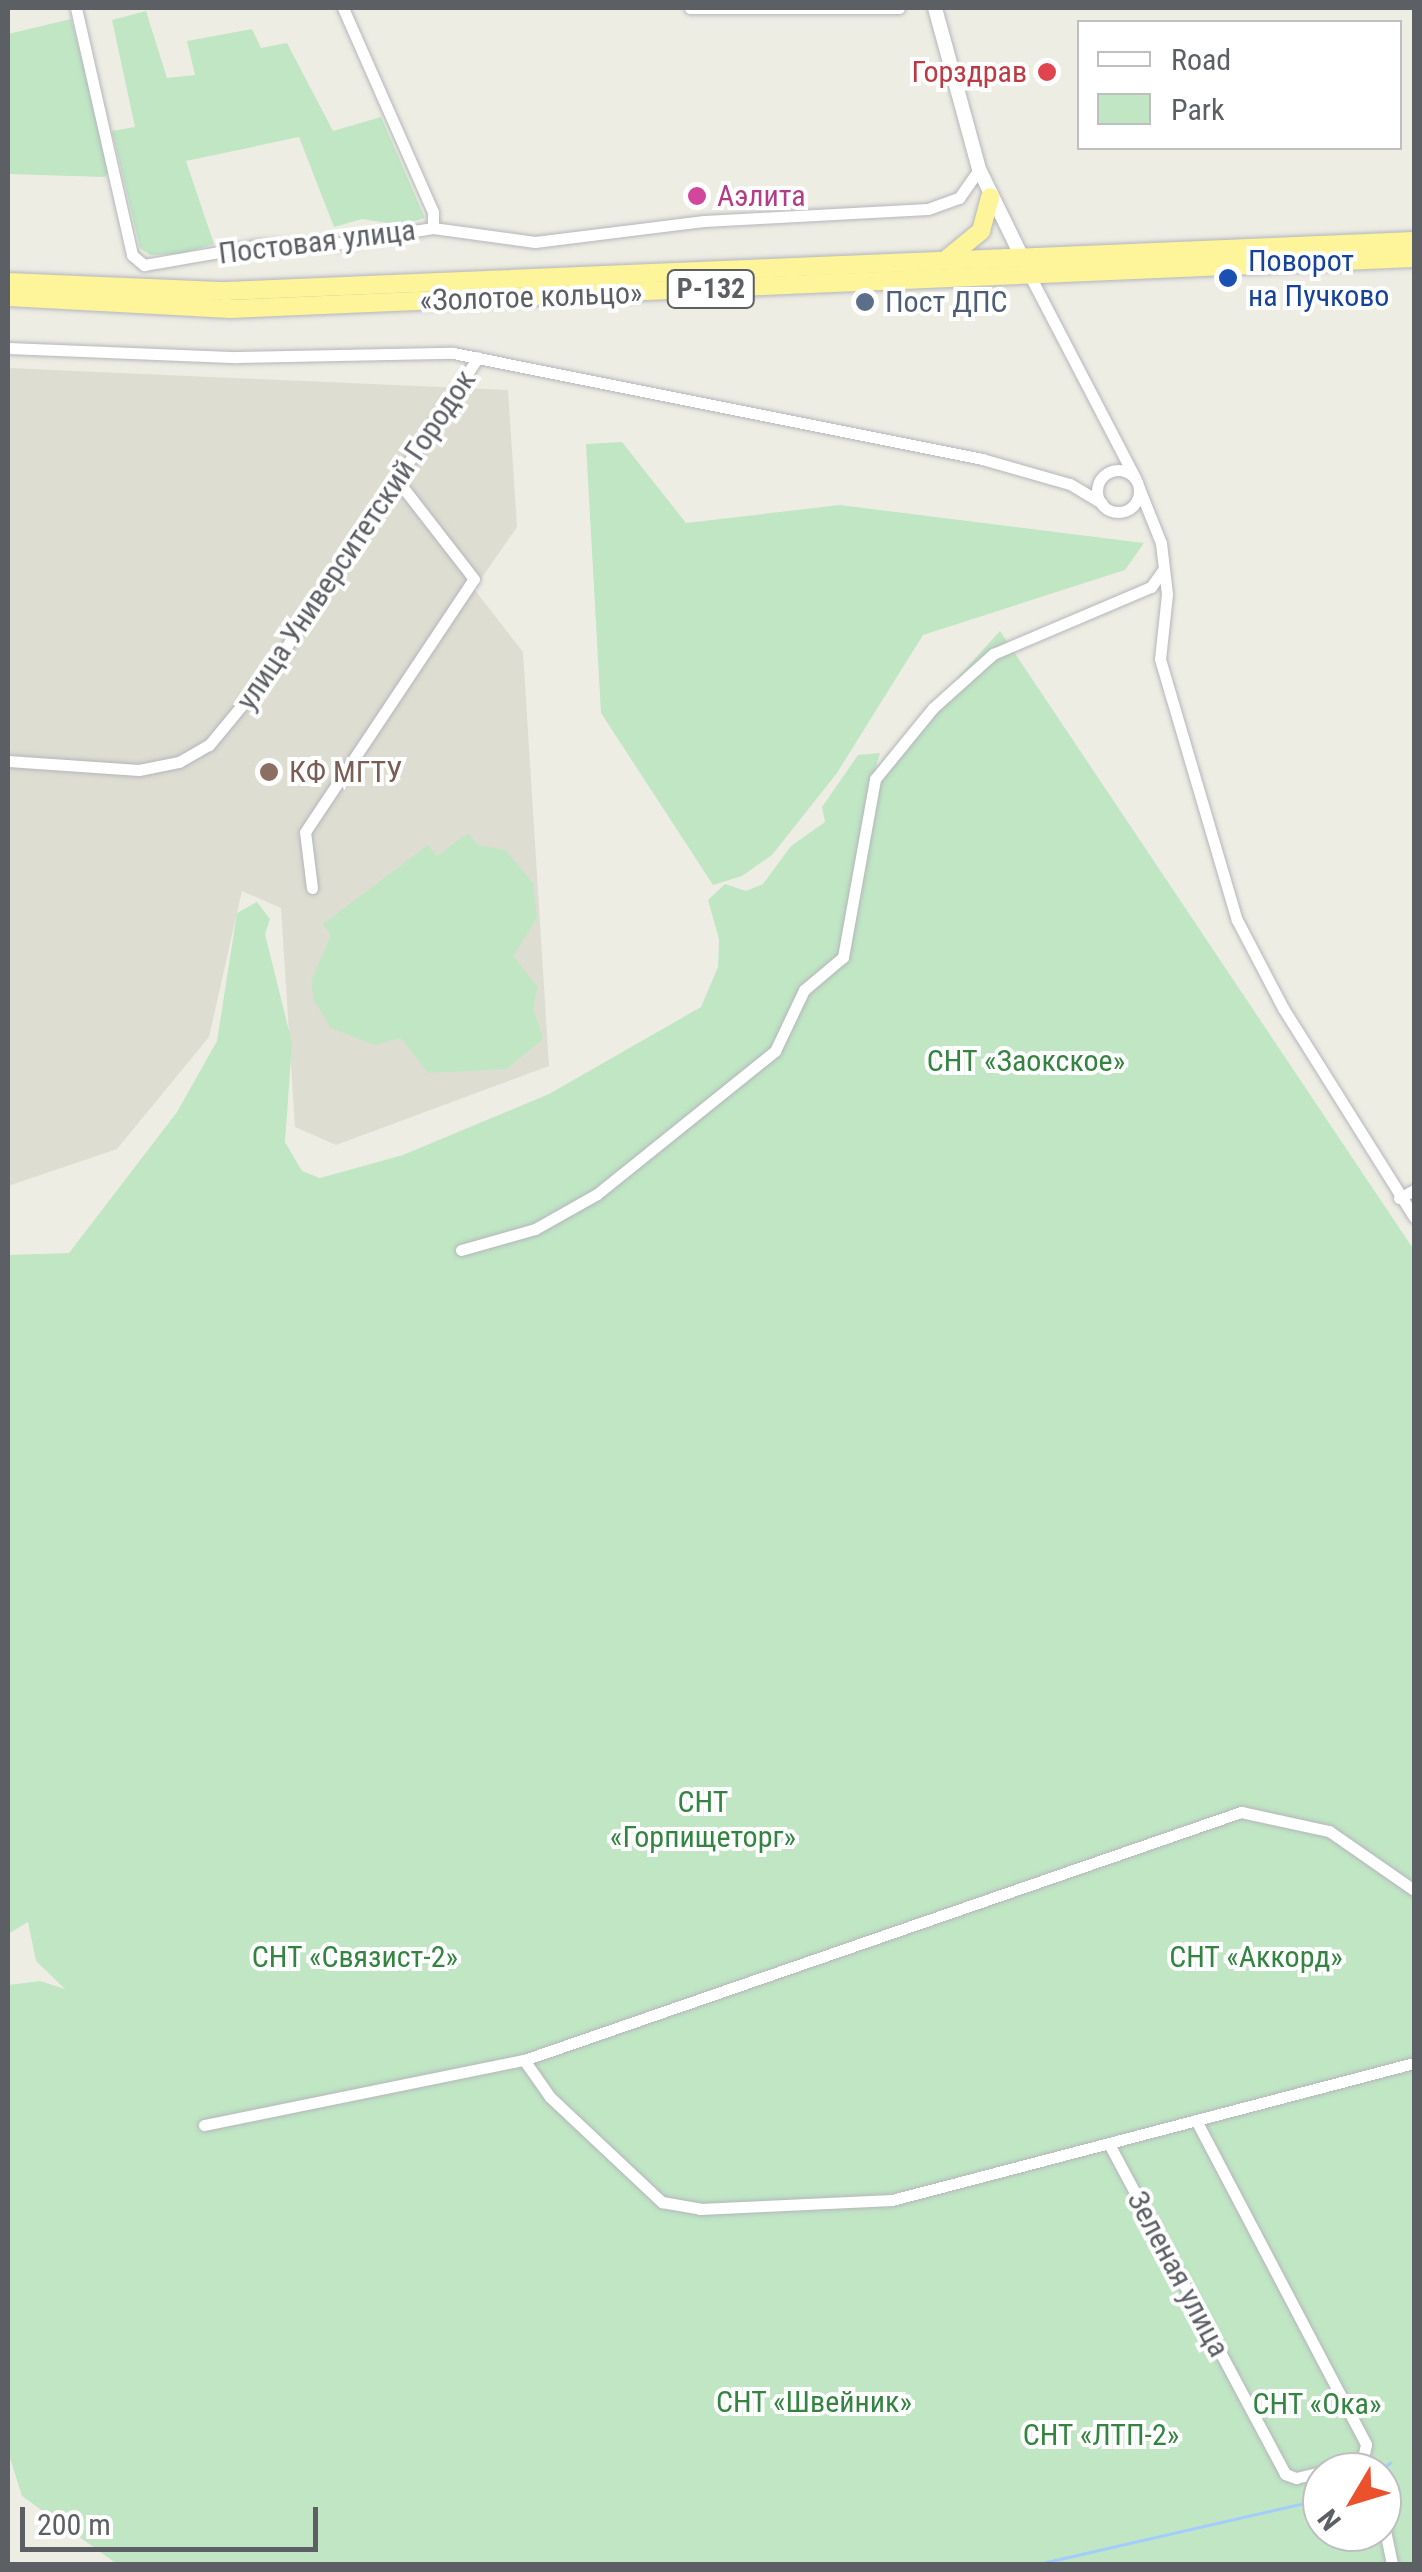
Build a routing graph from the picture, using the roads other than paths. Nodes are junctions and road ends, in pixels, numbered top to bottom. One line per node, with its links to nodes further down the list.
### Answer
1 (76, 8): 8 (street, Постовая улица)
2 (343, 8): 8 (street)
3 (690, 8): 4 (street)
4 (899, 8)
5 (935, 8): 6 (street)
6 (979, 169): 7 (street); 8 (street, Постовая улица)
7 (990, 197): 10 (street); 11 (highway)
8 (432, 228)
9 (1414, 241): 10 (highway, «Золотое кольцо» / Р-132)
10 (1021, 255): 11 (highway, «Золотое кольцо» / Р-132); 13 (highway)
11 (948, 258): 14 (highway, «Золотое кольцо» / Р-132)
12 (1414, 258): 13 (highway, «Золотое кольцо» / Р-132)
13 (1030, 276): 15 (highway, «Золотое кольцо» / Р-132); 18 (street)
14 (8, 282)
15 (8, 297)
16 (8, 348): 17 (street)
17 (478, 358): 20 (street, улица Университетский Городок); 22 (street)
18 (1110, 440): 19 (street); 21 (street)
19 (1104, 476): 21 (street); 22 (street); 23 (street)
20 (398, 480): 27 (street, улица Университетский Городок); 28 (street)
21 (1137, 483): 24 (street); 25 (street)
22 (1070, 484): 23 (street)
23 (1102, 503): 24 (street)
24 (1126, 510): 25 (street)
25 (1156, 528): 26 (street)
26 (1163, 570): 30 (street); 32 (street)
27 (8, 761)
28 (312, 888)
29 (1414, 1190): 30 (street)
30 (1400, 1198): 31 (street)
31 (1414, 1217)
32 (460, 1250)
33 (1414, 1890): 34 (street)
34 (524, 2060): 37 (street); 38 (street)
35 (1414, 2063): 36 (street)
36 (1196, 2120): 38 (street); 39 (street)
37 (204, 2126)
38 (1109, 2144): 40 (street, Зеленая улица)
39 (1368, 2452)
40 (1302, 2472)

